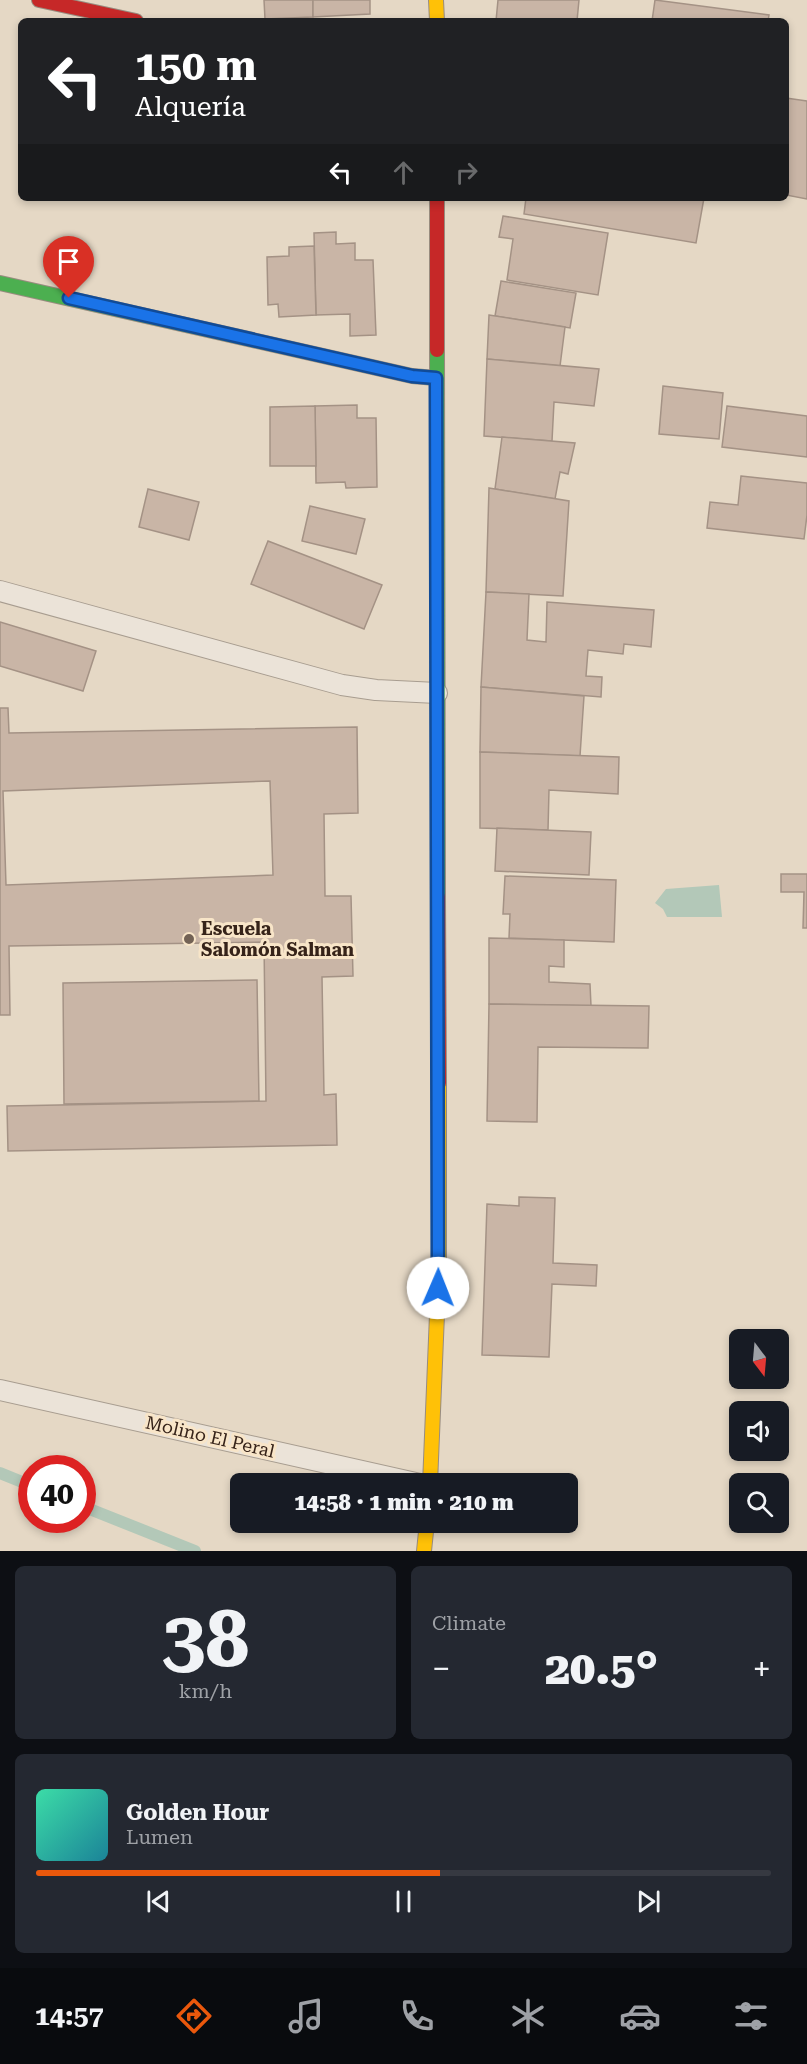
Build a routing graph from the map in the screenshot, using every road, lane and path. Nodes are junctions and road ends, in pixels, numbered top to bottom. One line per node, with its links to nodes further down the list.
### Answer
1 (39, 0): 3 (street)
2 (436, 0): 4 (street)
3 (122, 18)
4 (437, 18)
5 (437, 201): 7 (street)
6 (0, 283): 7 (street)
7 (436, 378): 9 (street)
8 (0, 591): 9 (lane)
9 (437, 693): 12 (street)
10 (0, 1390): 11 (lane, Molino El Peral)
11 (371, 1473)
12 (430, 1473)
13 (426, 1533): 14 (street)
14 (424, 1551)

